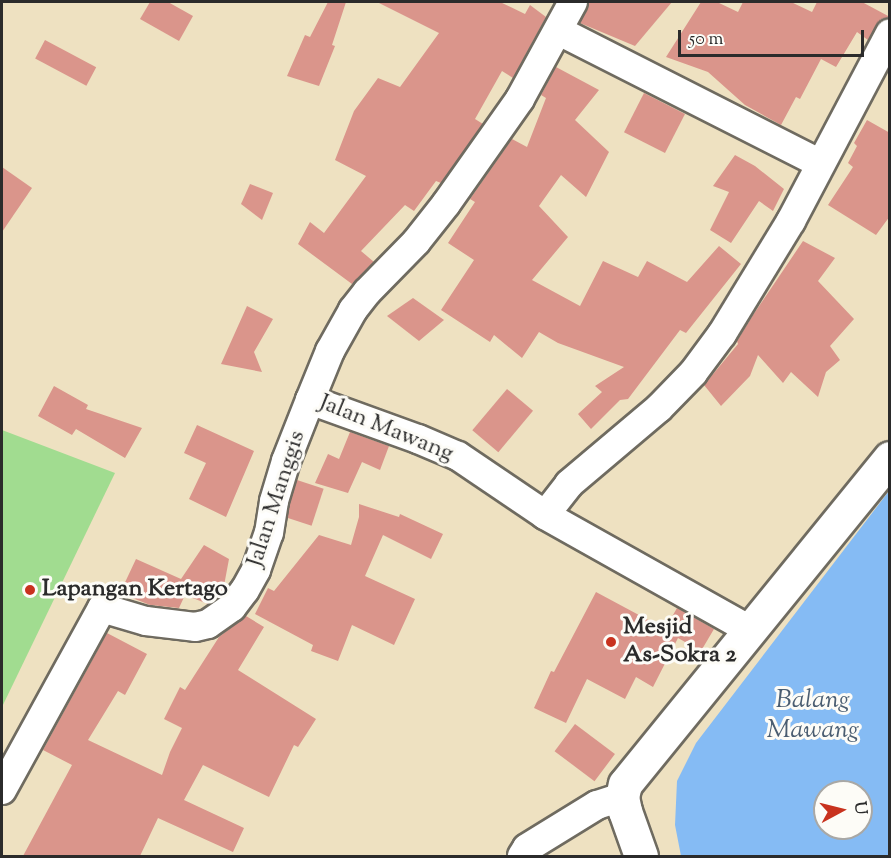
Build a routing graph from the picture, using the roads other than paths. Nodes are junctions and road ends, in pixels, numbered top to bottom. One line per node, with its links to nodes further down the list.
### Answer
1 (573, 2): 2 (street, Jalan Mawang)
2 (559, 31): 4 (street); 5 (street, Jalan Mawang)
3 (890, 33): 4 (street)
4 (819, 163): 7 (street)
5 (310, 400): 7 (street, Jalan Mawang); 9 (street, Jalan Manggis)
6 (890, 458): 8 (street)
7 (545, 514): 8 (street, Jalan Mawang)
8 (750, 630): 10 (street)
9 (2, 790)
10 (622, 796): 11 (street); 12 (street)
11 (522, 856)
12 (641, 856)

